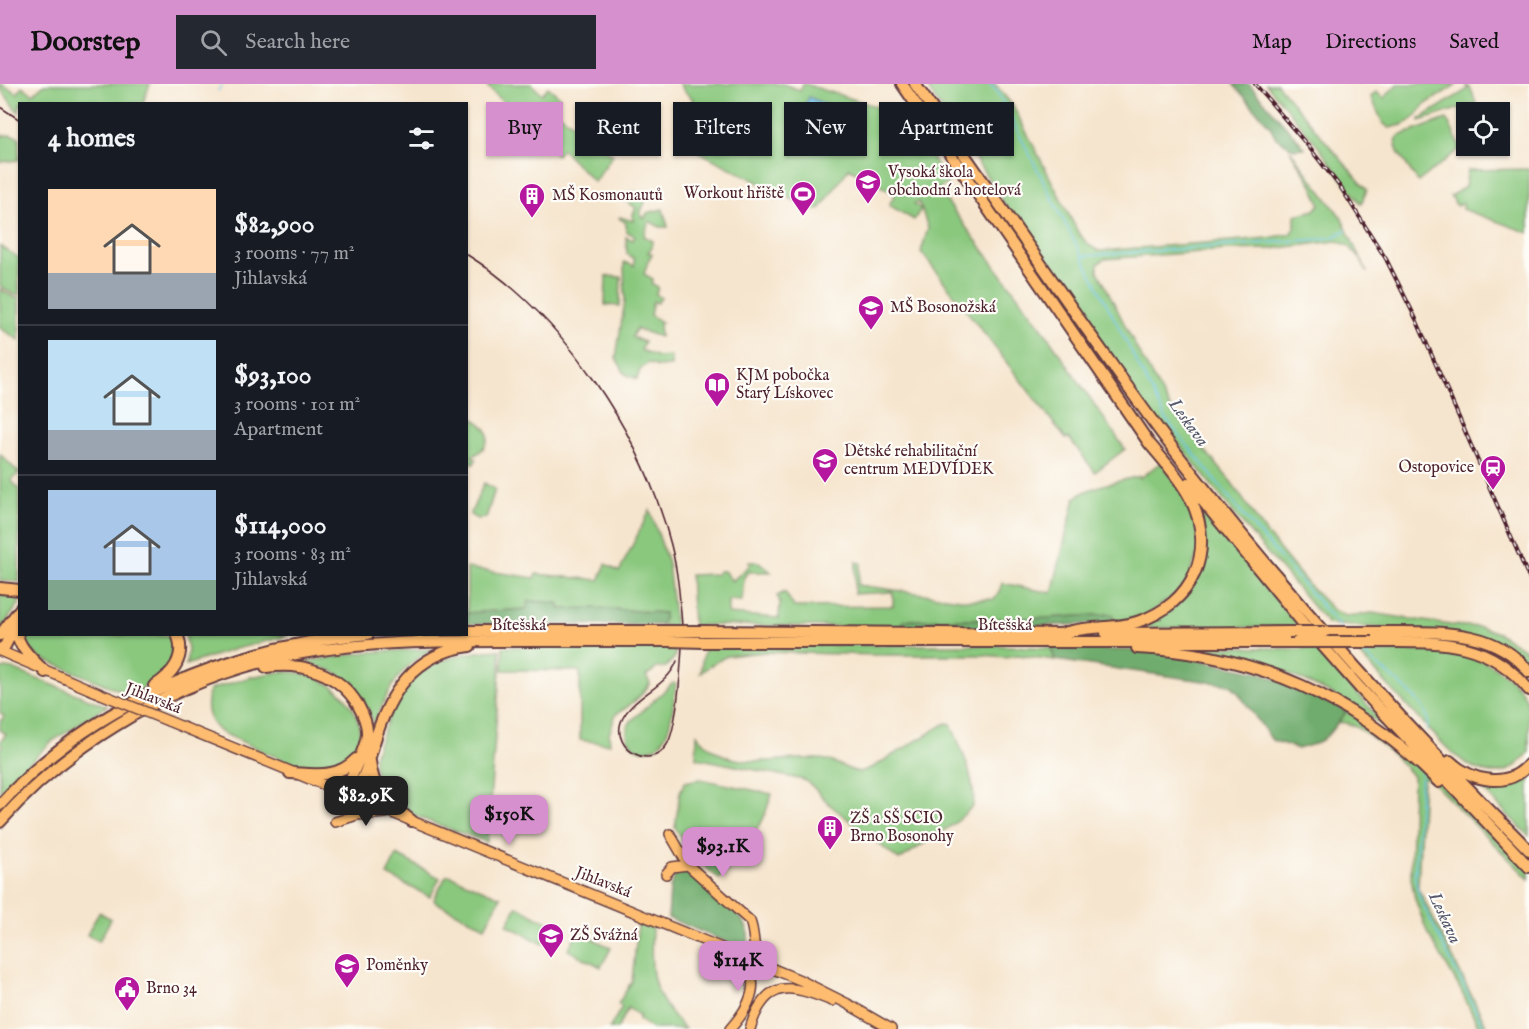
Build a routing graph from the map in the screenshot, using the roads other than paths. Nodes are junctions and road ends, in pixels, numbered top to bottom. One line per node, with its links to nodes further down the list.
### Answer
1 (902, 84): 3 (highway)
2 (915, 84): 22 (highway)
3 (1118, 396): 13 (highway); 34 (highway)
4 (0, 588): 5 (highway)
5 (18, 590)
6 (18, 612): 9 (highway)
7 (18, 620): 16 (highway); 17 (highway)
8 (468, 631): 12 (highway, Bítešská)
9 (0, 635)
10 (178, 636): 21 (highway)
11 (353, 636): 21 (highway)
12 (667, 636): 13 (highway, Bítešská, bridge); 15 (highway, Bítešská)
13 (1057, 638): 14 (highway, bridge); 14 (highway, bridge); 34 (highway)
14 (1434, 638): 18 (highway); 19 (highway)
15 (505, 641): 20 (highway, Bítešská); 23 (highway)
16 (0, 650): 17 (main road, Jihlavská)
17 (45, 672): 25 (main road, Jihlavská, bridge)
18 (1529, 672)
19 (1529, 690)
20 (164, 698): 23 (highway); 30 (highway, Bítešská)
21 (118, 712): 27 (highway)
22 (1418, 736): 24 (highway); 33 (highway)
23 (365, 756): 25 (highway); 26 (highway); 29 (highway)
24 (1529, 764)
25 (290, 773): 26 (main road, Jihlavská)
26 (349, 796): 28 (main road, Jihlavská)
27 (0, 804)
28 (393, 814): 29 (main road, Jihlavská); 31 (main road)
29 (412, 821): 39 (main road, Jihlavská)
30 (0, 822)
31 (335, 822)
32 (670, 834): 35 (main road)
33 (1529, 850)
34 (1518, 856): 36 (highway)
35 (688, 865): 37 (main road); 38 (main road)
36 (1529, 867)
37 (666, 874)
38 (754, 946): 39 (main road); 40 (main road)
39 (738, 954): 40 (main road, Jihlavská); 43 (main road)
40 (764, 965): 41 (main road, Jihlavská)
41 (881, 1023): 42 (main road); 44 (main road, Jihlavská)
42 (750, 1028)
43 (730, 1029)
44 (891, 1029)

